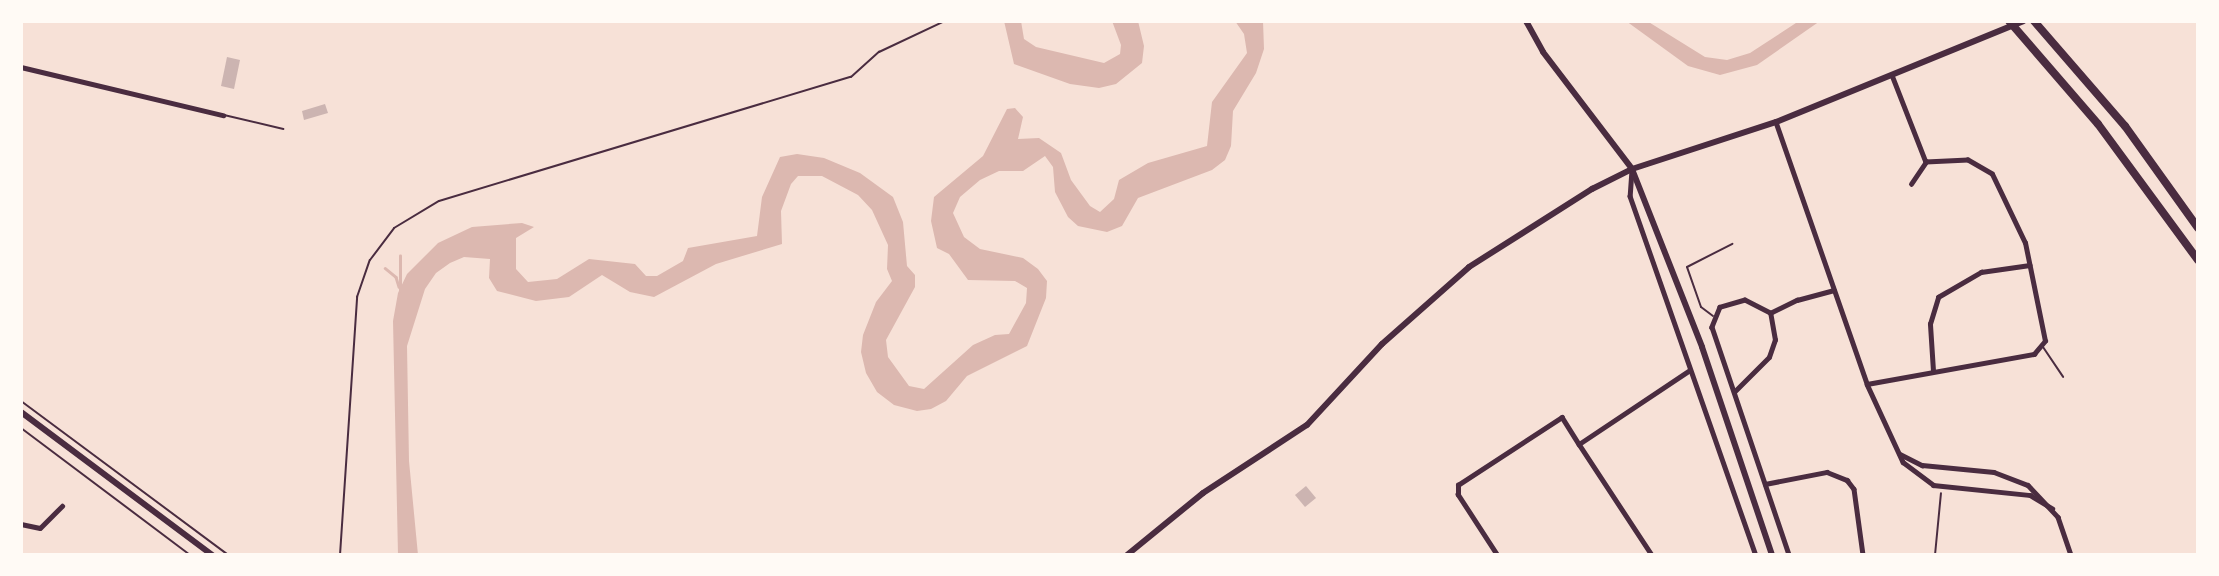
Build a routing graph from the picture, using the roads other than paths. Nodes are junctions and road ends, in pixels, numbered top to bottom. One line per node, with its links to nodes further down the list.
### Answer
1 (1526, 21): 11 (main road)
2 (2009, 21): 15 (highway)
3 (2023, 21): 6 (main road)
4 (2037, 24): 13 (highway)
5 (21, 67): 7 (street)
6 (1892, 75): 8 (main road); 10 (street)
7 (223, 115): 9 (lane)
8 (1776, 122): 11 (main road); 17 (street)
9 (283, 129)
10 (1926, 162): 12 (street); 16 (street)
11 (1632, 169): 21 (street); 35 (main road); 39 (main road)
12 (1911, 184)
13 (2198, 228)
14 (1732, 244): 19 (lane)
15 (2198, 260)
16 (2030, 265): 20 (street); 22 (street)
17 (1834, 290): 18 (street); 24 (street)
18 (1770, 313): 19 (street); 25 (street)
19 (1713, 316): 25 (street)
20 (2043, 346): 22 (street); 23 (lane)
21 (1690, 370): 27 (street); 38 (street)
22 (1933, 371): 24 (street)
23 (2063, 377)
24 (1867, 384): 28 (street)
25 (1734, 392): 29 (street)
26 (21, 412): 34 (main road)
27 (1580, 443): 33 (street); 37 (street)
28 (1897, 451): 31 (street); 31 (street)
29 (1765, 484): 40 (street); 41 (street)
30 (62, 506): 32 (street)
31 (2052, 509): 44 (street)
32 (21, 524)
33 (1496, 553): 36 (street)
34 (212, 555)
35 (1127, 555)
36 (1489, 555)
37 (1652, 555)
38 (1756, 555)
39 (1772, 555)
40 (1789, 555)
41 (1863, 555)
42 (1969, 555): 43 (street)
43 (1993, 555)
44 (2071, 555)

